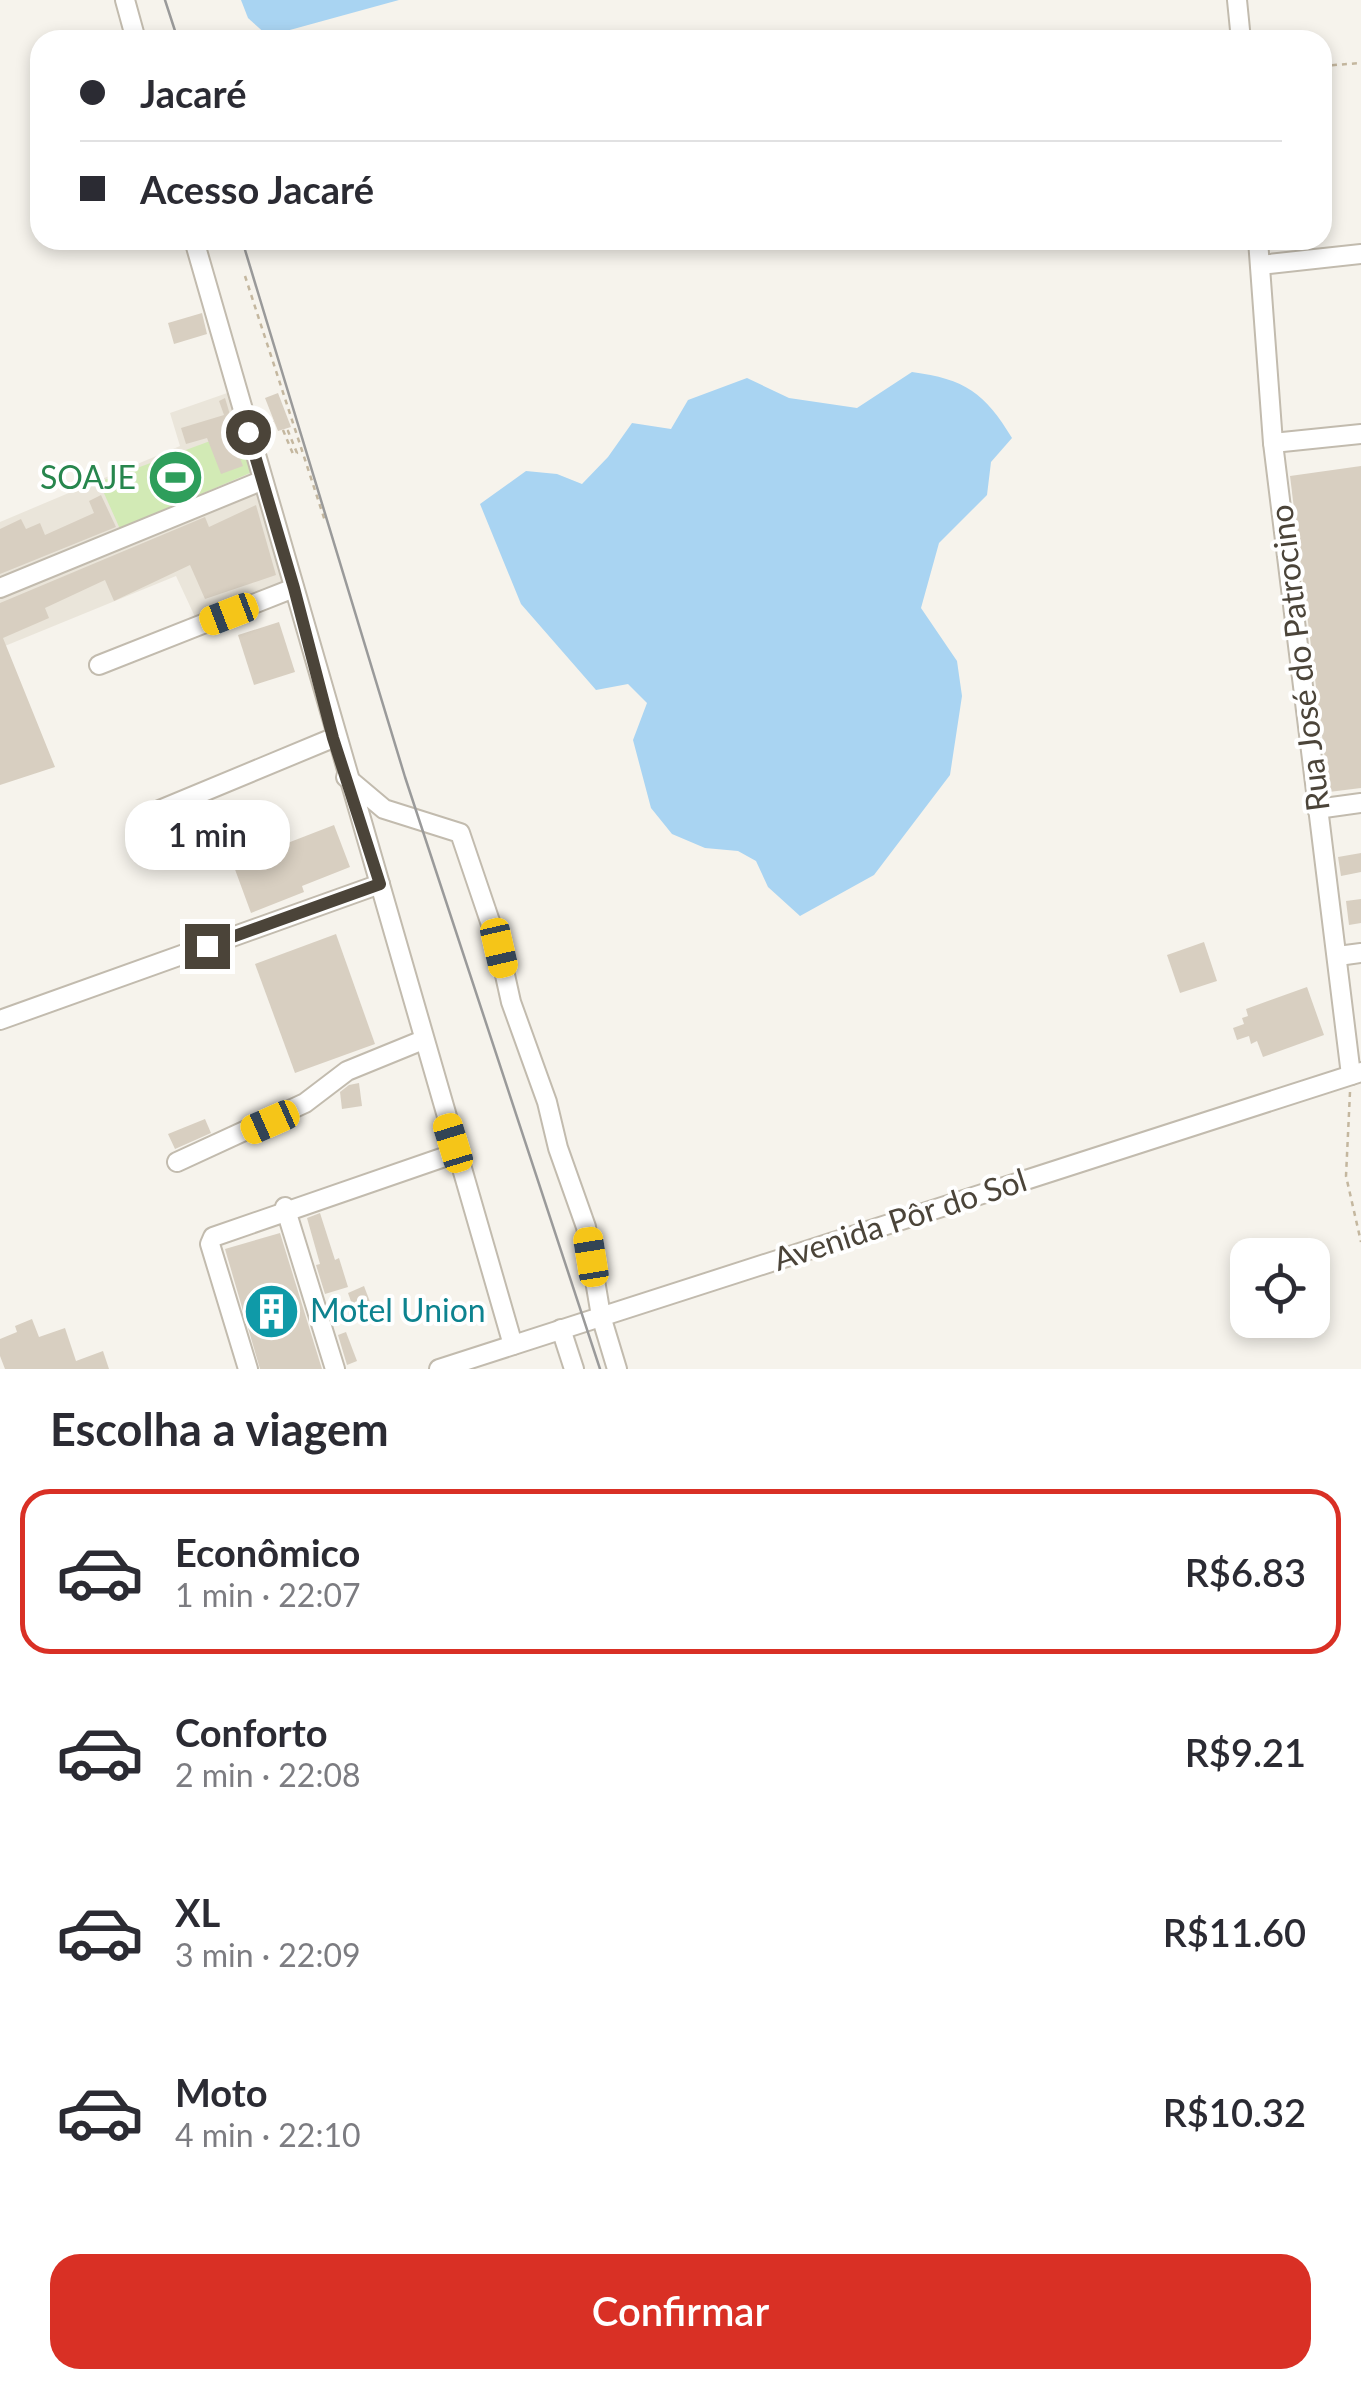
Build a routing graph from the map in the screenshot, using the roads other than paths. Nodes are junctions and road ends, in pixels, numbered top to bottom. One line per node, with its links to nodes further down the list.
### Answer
1 (125, 0): 3 (street)
2 (1237, 0): 4 (street)
3 (133, 30)
4 (1240, 30)
5 (197, 250): 11 (street)
6 (1259, 250): 8 (street, Rua José do Patrocino)
7 (1361, 254): 8 (street)
8 (1260, 264): 10 (street, Rua José do Patrocino)
9 (1361, 434): 10 (street)
10 (1273, 443): 18 (street, Rua José do Patrocino)
11 (261, 481): 12 (street); 13 (street)
12 (0, 588)
13 (294, 588): 14 (street); 15 (street)
14 (99, 665)
15 (333, 738): 16 (street); 19 (street)
16 (346, 777): 20 (street); 29 (street)
17 (1361, 803): 18 (street)
18 (1318, 808): 22 (street, Rua José do Patrocino)
19 (150, 814)
20 (380, 884): 23 (street); 24 (street)
21 (1361, 953): 22 (street)
22 (1338, 956): 25 (street, Rua José do Patrocino)
23 (0, 1020)
24 (423, 1040): 26 (street); 27 (street)
25 (1356, 1074): 29 (street, Avenida Pôr do Sol)
26 (455, 1148): 28 (street); 31 (street)
27 (177, 1162)
28 (283, 1212): 32 (street); 33 (street)
29 (602, 1316): 30 (street, Avenida Pôr do Sol); 36 (street)
30 (561, 1329): 31 (street, Avenida Pôr do Sol); 35 (street)
31 (513, 1345): 34 (street, Avenida Pôr do Sol)
32 (248, 1369)
33 (335, 1369)
34 (439, 1369)
35 (574, 1369)
36 (617, 1369)

